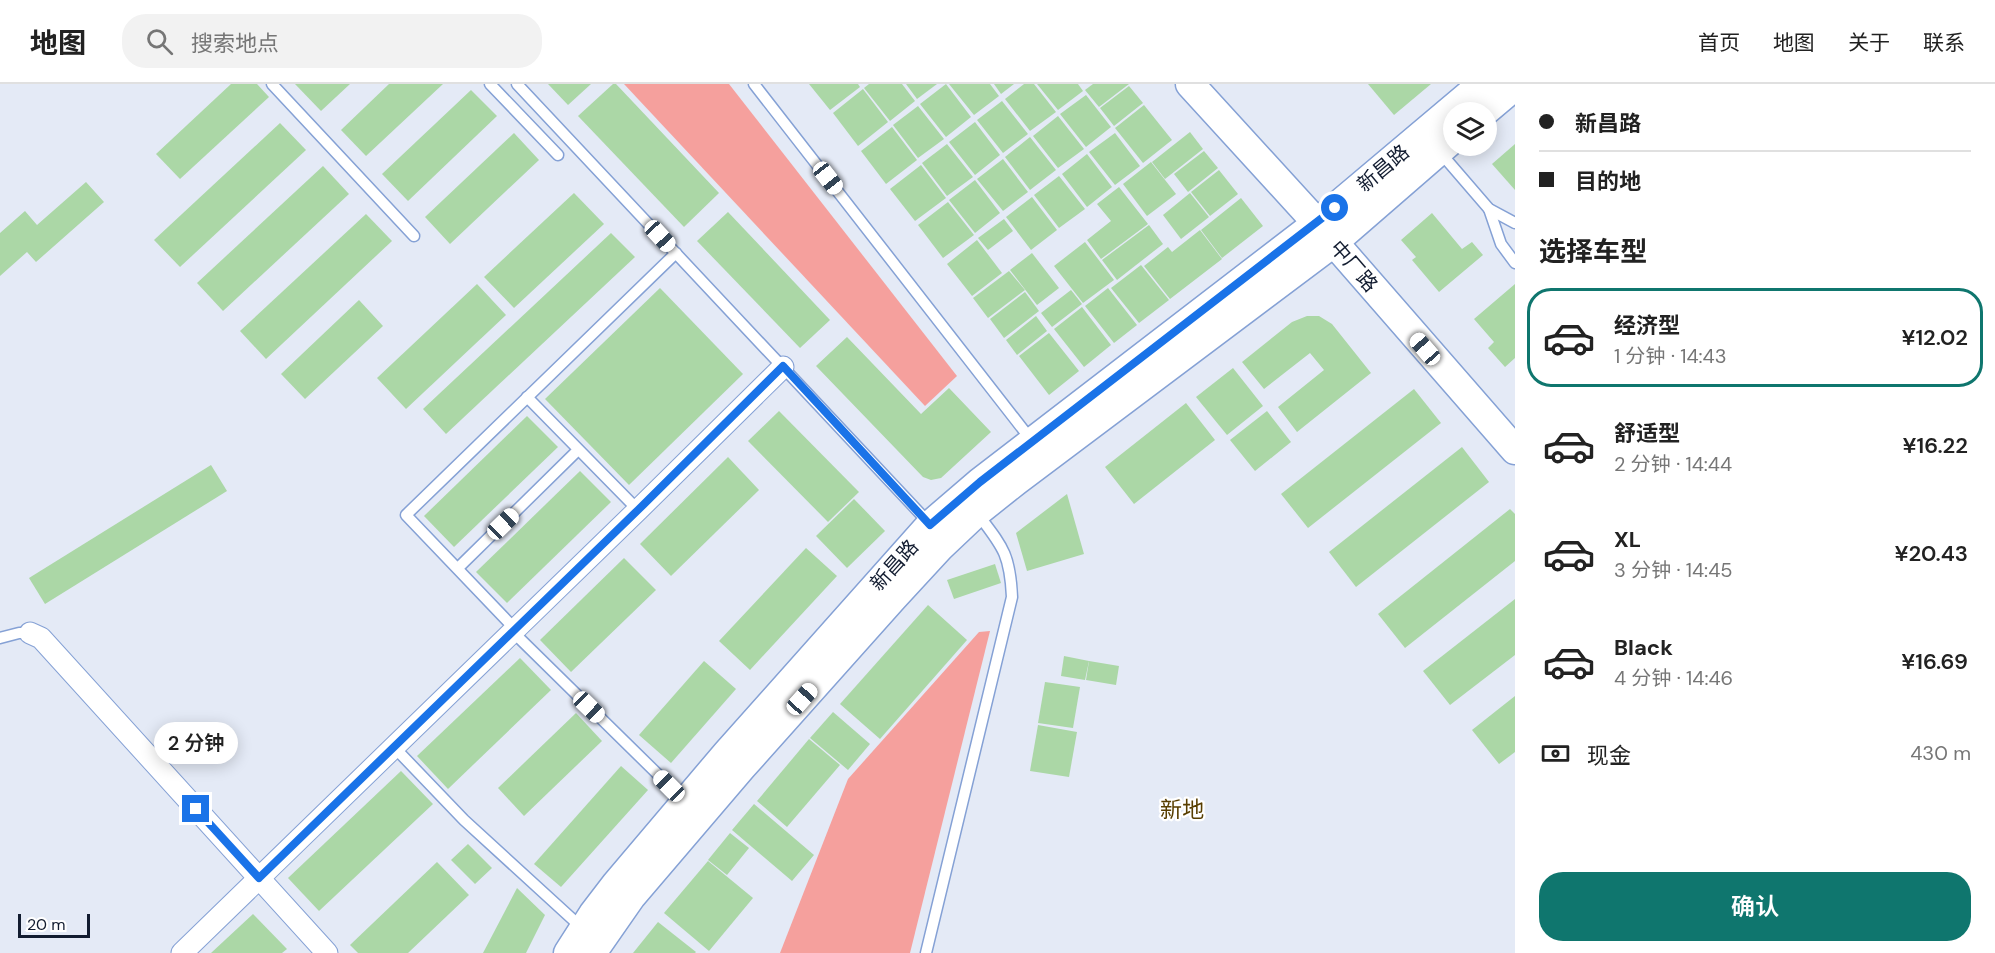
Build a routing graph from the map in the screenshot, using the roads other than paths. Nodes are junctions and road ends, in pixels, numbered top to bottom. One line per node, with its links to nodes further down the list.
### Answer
1 (490, 84): 10 (lane)
2 (517, 84): 16 (lane)
3 (754, 84): 20 (lane)
4 (1190, 84): 14 (street, 中厂路)
5 (1482, 84): 14 (street, 新昌路)
6 (277, 86): 15 (lane)
7 (1515, 86): 8 (street)
8 (1496, 102)
9 (1443, 147): 14 (street, 新昌路)
10 (558, 155)
11 (1453, 156): 12 (lane)
12 (1489, 209): 13 (lane); 17 (lane)
13 (1515, 222)
14 (1325, 233): 20 (street, 新昌路); 22 (street, 中厂路); 24 (street, 新昌路)
15 (414, 236)
16 (676, 253): 18 (lane); 19 (lane)
17 (1515, 262)
18 (783, 366): 23 (street); 25 (lane)
19 (527, 397): 21 (lane); 26 (lane)
20 (1033, 442): 25 (street, 新昌路)
21 (578, 450): 23 (lane); 26 (lane)
22 (1515, 450)
23 (638, 510): 27 (street)
24 (977, 512): 33 (street, 新昌路); 37 (lane)
25 (930, 525): 31 (street, 新昌路)
26 (458, 568): 27 (lane)
27 (514, 630): 30 (street); 31 (lane)
28 (30, 633): 29 (lane); 32 (street)
29 (0, 638)
30 (394, 747): 32 (street); 33 (lane)
31 (686, 801): 33 (street, 新昌路)
32 (259, 878): 34 (street); 35 (street)
33 (588, 941): 36 (street, 新昌路)
34 (182, 953)
35 (327, 953)
36 (568, 953)
37 (926, 953)

